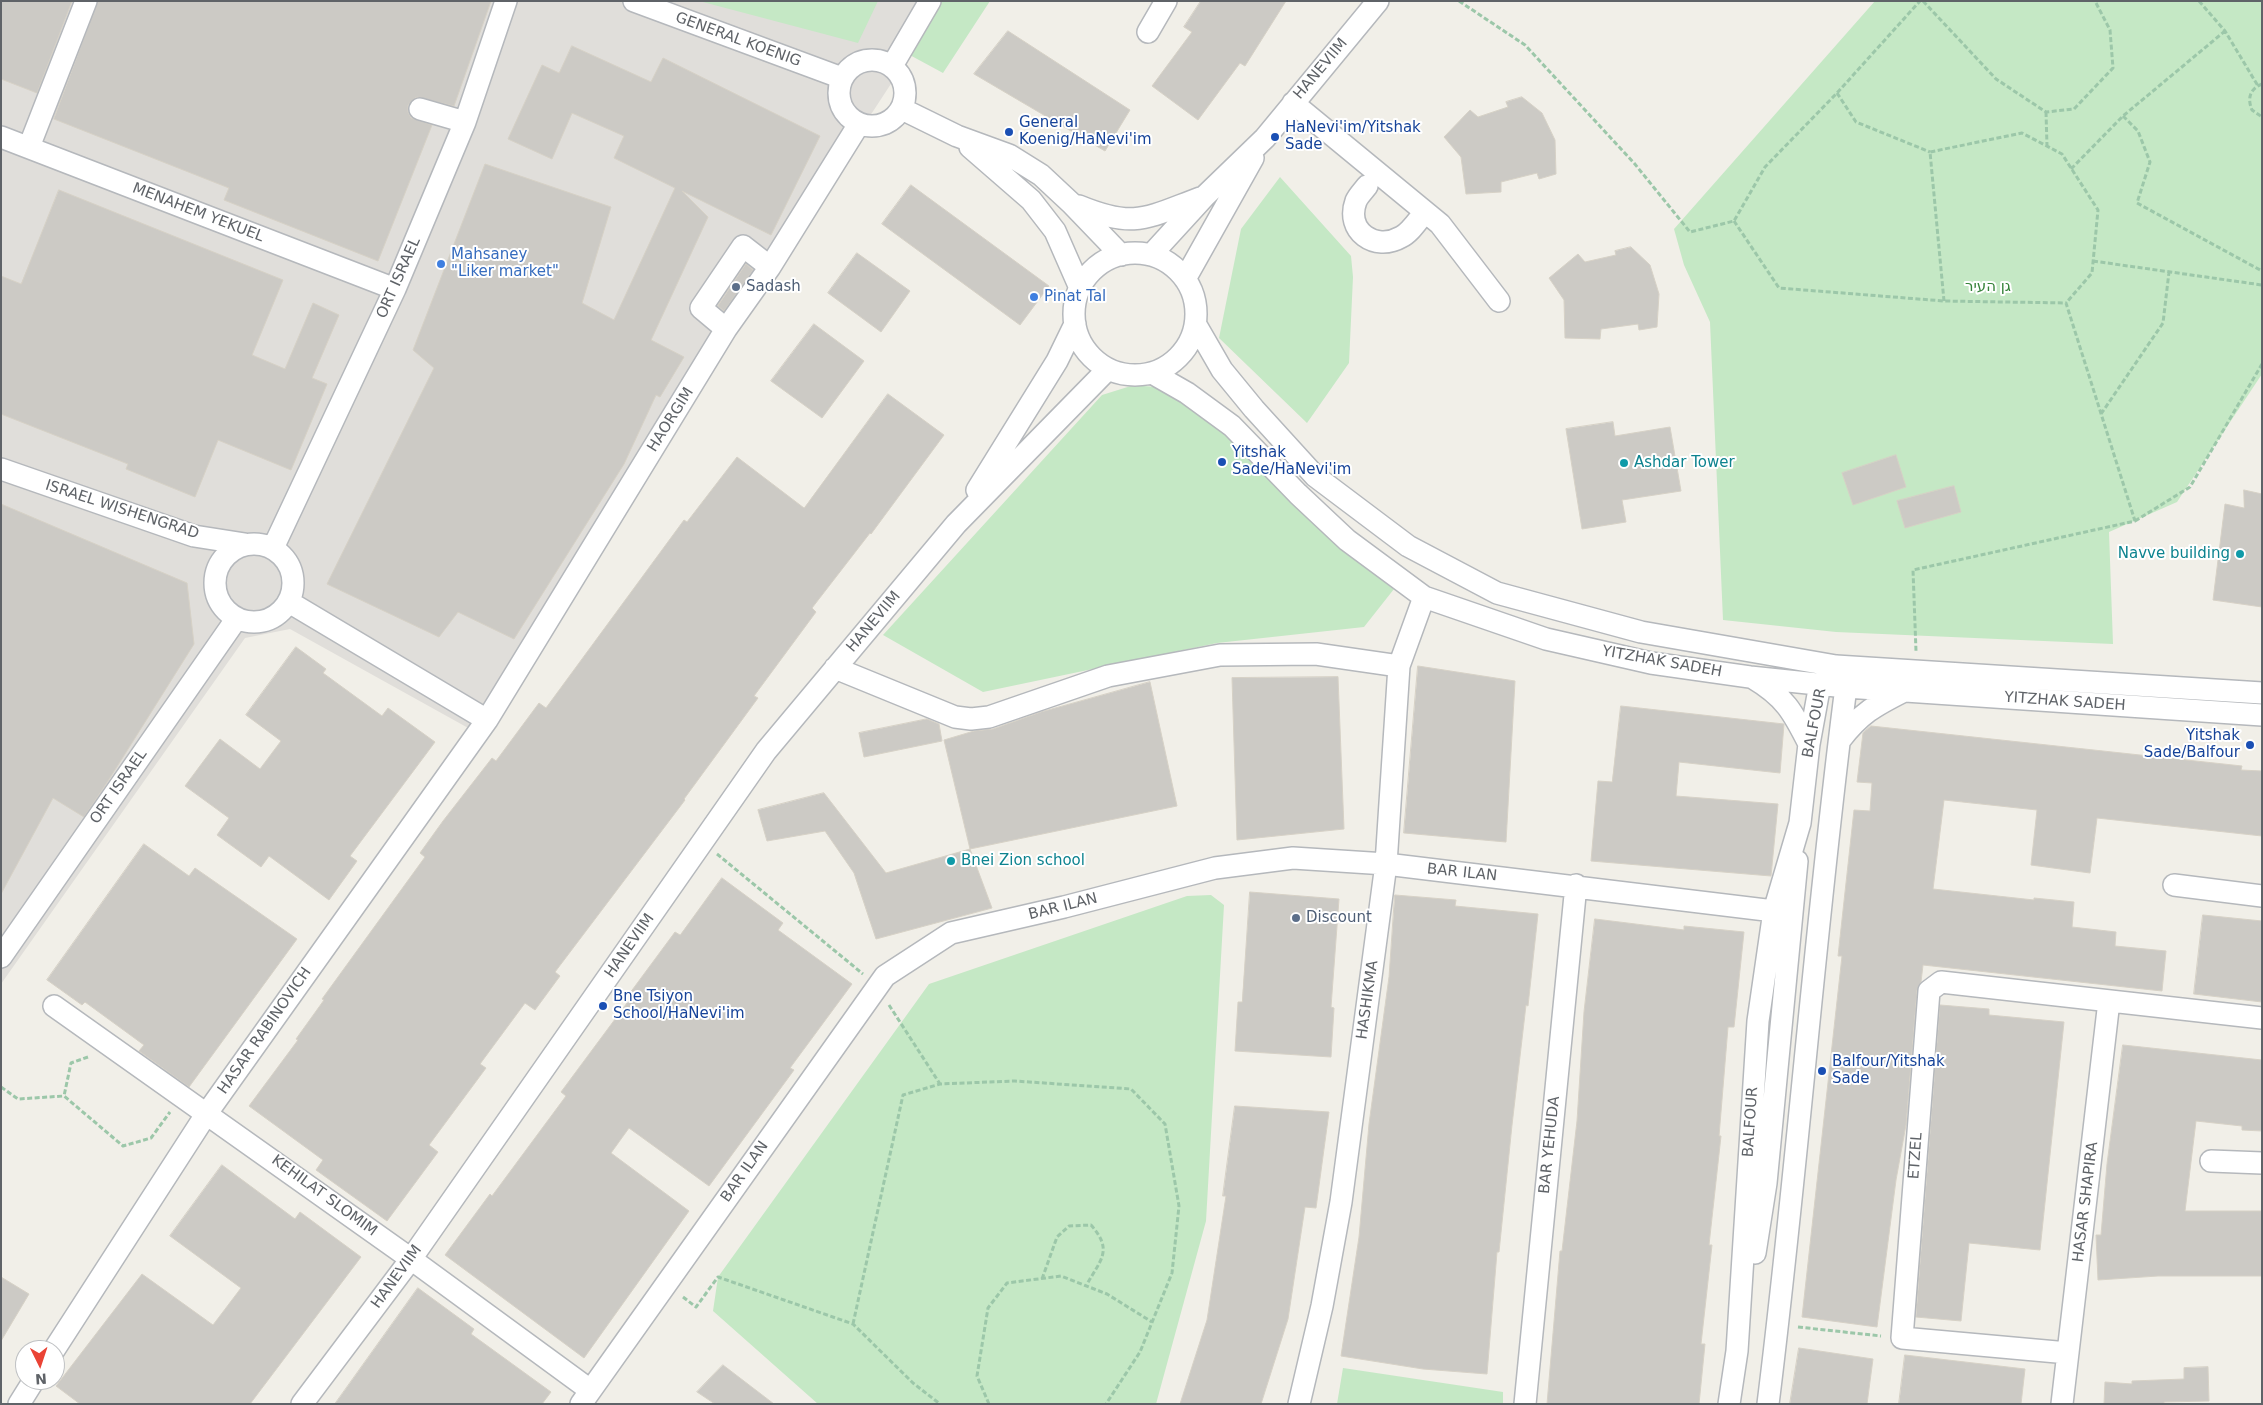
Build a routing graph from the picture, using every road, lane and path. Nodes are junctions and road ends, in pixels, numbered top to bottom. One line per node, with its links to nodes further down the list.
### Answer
1 (86, 1): 29 (street)
2 (506, 1): 23 (street, ORT ISRAEL)
3 (634, 1): 14 (street, GENERAL KOENIG)
4 (930, 1): 13 (street)
5 (1166, 1): 12 (street)
6 (1378, 1): 17 (street, HANEVIIM)
7 (1460, 1): 36 (path)
8 (1921, 1): 16 (path); 20 (path)
9 (2095, 1): 20 (path)
10 (2200, 1): 11 (path)
11 (2224, 31): 15 (path); 21 (path)
12 (1148, 32)
13 (892, 66): 14 (street); 19 (street)
14 (842, 78): 24 (street)
15 (2260, 85): 22 (path)
16 (1837, 93): 30 (path); 36 (path)
17 (1293, 103): 27 (street, HANEVIIM); 35 (street)
18 (420, 109): 23 (street)
19 (902, 109): 24 (street); 25 (street)
20 (2046, 112): 28 (path)
21 (2123, 116): 31 (path); 41 (path)
22 (2262, 117)
23 (465, 122): 46 (street, ORT ISRAEL)
24 (859, 124): 40 (street, HAORGIM)
25 (956, 136): 34 (street); 45 (street)
26 (1, 137): 29 (street, MENAHEM YEKUEL)
27 (1265, 138): 33 (street, HANEVIIM); 43 (street, HANEVIIM)
28 (2047, 146): 30 (path); 31 (path)
29 (29, 148): 46 (street, MENAHEM YEKUEL)
30 (1930, 152): 48 (path)
31 (2071, 169): 39 (path)
32 (1367, 186): 35 (street)
33 (1205, 196): 34 (street); 38 (street, HANEVIIM)
34 (1072, 203): 37 (street)
35 (1425, 212): 47 (street)
36 (1734, 221): 48 (path)
37 (1121, 255): 38 (street); 45 (street)
38 (1151, 255): 43 (street)
39 (2093, 262): 42 (path); 49 (path)
40 (770, 267): 52 (street, HAORGIM); 52 (street)
41 (2262, 271)
42 (2169, 272): 44 (path); 56 (path)
43 (1185, 279): 51 (street)
44 (2262, 285)
45 (1080, 288): 50 (street)
46 (396, 289): 61 (street, ORT ISRAEL)
47 (1499, 301)
48 (1944, 301): 49 (path)
49 (2066, 303): 56 (path)
50 (1075, 324): 54 (street); 59 (street, HANEVIIM)
51 (1196, 325): 55 (street); 66 (street, YITZHAK SADEH)
52 (726, 330): 75 (street, HAORGIM)
53 (2262, 364): 58 (path)
54 (1108, 369): 55 (street); 59 (street, HANEVIIM)
55 (1152, 373): 62 (street, YITZHAK SADEH)
56 (2101, 414): 58 (path)
57 (1, 470): 60 (street, ISRAEL WISHENGRAD)
58 (2135, 521): 68 (path)
59 (956, 524): 67 (street, HANEVIIM)
60 (245, 544): 61 (street); 64 (street)
61 (273, 548): 63 (street)
62 (1424, 597): 65 (street, HASHIKMA); 69 (street, YITZHAK SADEH)
63 (289, 602): 64 (street); 75 (street)
64 (237, 618): 85 (street, ORT ISRAEL)
65 (1399, 666): 67 (street); 80 (street, HASHIKMA)
66 (1836, 666): 68 (street, YITZHAK SADEH); 70 (street, BALFOUR); 71 (street, BALFOUR)
67 (835, 668): 79 (street, HANEVIIM)
68 (1917, 671): 73 (street, YITZHAK SADEH)
69 (1750, 677): 70 (street, YITZHAK SADEH); 77 (street)
70 (1820, 684): 71 (street, YITZHAK SADEH); 77 (street, BALFOUR)
71 (1846, 687): 72 (street, YITZHAK SADEH); 76 (street, BALFOUR)
72 (1904, 691): 74 (street, YITZHAK SADEH); 76 (street)
73 (2262, 693)
74 (2262, 715)
75 (487, 720): 95 (street, HASAR RABINOVICH)
76 (1840, 740): 104 (street, BALFOUR)
77 (1809, 744): 78 (street, BALFOUR)
78 (1800, 823): 84 (street, BALFOUR); 107 (street)
79 (703, 842): 86 (path); 98 (street, HANEVIIM)
80 (1386, 864): 81 (street, BAR ILAN); 86 (street, BAR ILAN); 116 (street, HASHIKMA)
81 (1576, 885): 84 (street, BAR ILAN); 117 (street, BAR YEHUDA)
82 (2174, 885): 83 (street)
83 (2262, 896)
84 (1774, 911): 107 (street, BALFOUR)
85 (1, 957)
86 (877, 986): 91 (path); 100 (street, BAR ILAN)
87 (2108, 1001): 89 (street, ETZEL); 105 (street, ETZEL); 108 (street, HASAR SHAPIRA)
88 (54, 1006): 93 (street, KEHILAT SLOMIM)
89 (2262, 1018)
90 (97, 1054): 94 (path)
91 (940, 1084): 102 (path); 103 (path)
92 (1, 1086): 94 (path)
93 (183, 1095): 94 (path); 95 (street, KEHILAT SLOMIM)
94 (64, 1096)
95 (207, 1113): 98 (street, KEHILAT SLOMIM); 106 (street, HASAR RABINOVICH)
96 (2211, 1161): 97 (street)
97 (2262, 1163)
98 (411, 1259): 110 (street, KEHILAT SLOMIM); 112 (street, HANEVIIM)
99 (1042, 1279): 101 (path); 101 (path); 114 (path)
100 (665, 1285): 103 (path); 110 (street, BAR ILAN)
101 (1086, 1286): 102 (path)
102 (1152, 1322): 115 (path)
103 (852, 1324): 113 (path)
104 (1778, 1325): 105 (path); 119 (street, BALFOUR)
105 (1902, 1338): 108 (street)
106 (60, 1340)
107 (1736, 1351): 118 (street, BALFOUR)
108 (2068, 1353): 120 (street, HASAR SHAPIRA)
109 (28, 1390): 111 (street)
110 (585, 1397)
111 (19, 1404)
112 (302, 1404)
113 (940, 1404)
114 (990, 1404)
115 (1106, 1404)
116 (1299, 1404)
117 (1525, 1404)
118 (1729, 1404)
119 (1768, 1404)
120 (2062, 1404)

